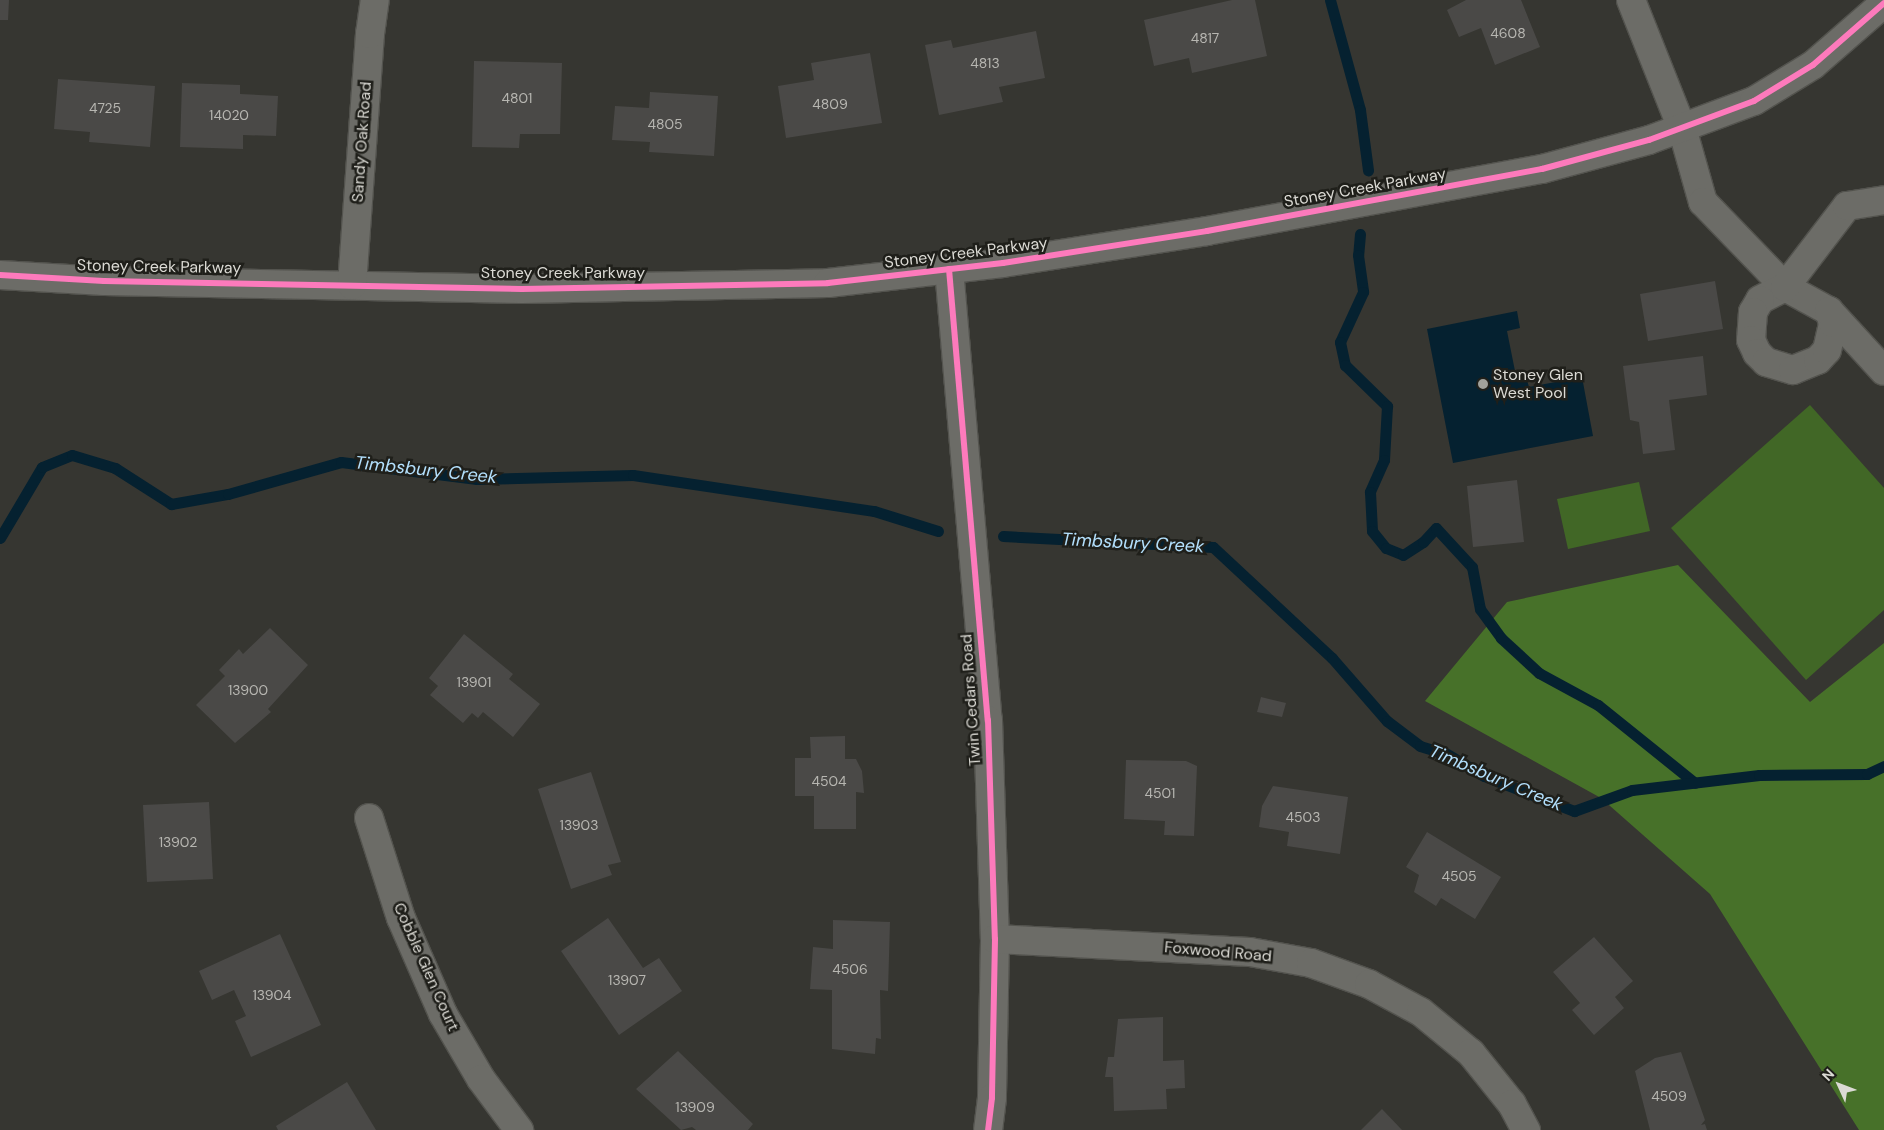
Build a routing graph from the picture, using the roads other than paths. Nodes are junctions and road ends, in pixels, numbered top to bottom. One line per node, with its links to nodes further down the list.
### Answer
1 (375, 0): 8 (street, Sandy Oak Road)
2 (1631, 0): 4 (street)
3 (1884, 3): 4 (street, Stoney Creek Parkway)
4 (1682, 128): 6 (street, Stoney Creek Parkway); 9 (street)
5 (1884, 200): 9 (street)
6 (949, 269): 8 (street, Stoney Creek Parkway); 13 (street, Twin Cedars Road)
7 (0, 275): 8 (street, Stoney Creek Parkway)
8 (352, 285)
9 (1785, 287): 10 (street); 10 (street)
10 (1829, 311): 11 (street)
11 (1884, 370)
12 (369, 818): 14 (street, Cobble Glen Court)
13 (995, 939): 15 (street, Twin Cedars Road); 16 (street, Foxwood Road)
14 (519, 1130)
15 (988, 1130)
16 (1526, 1130)

